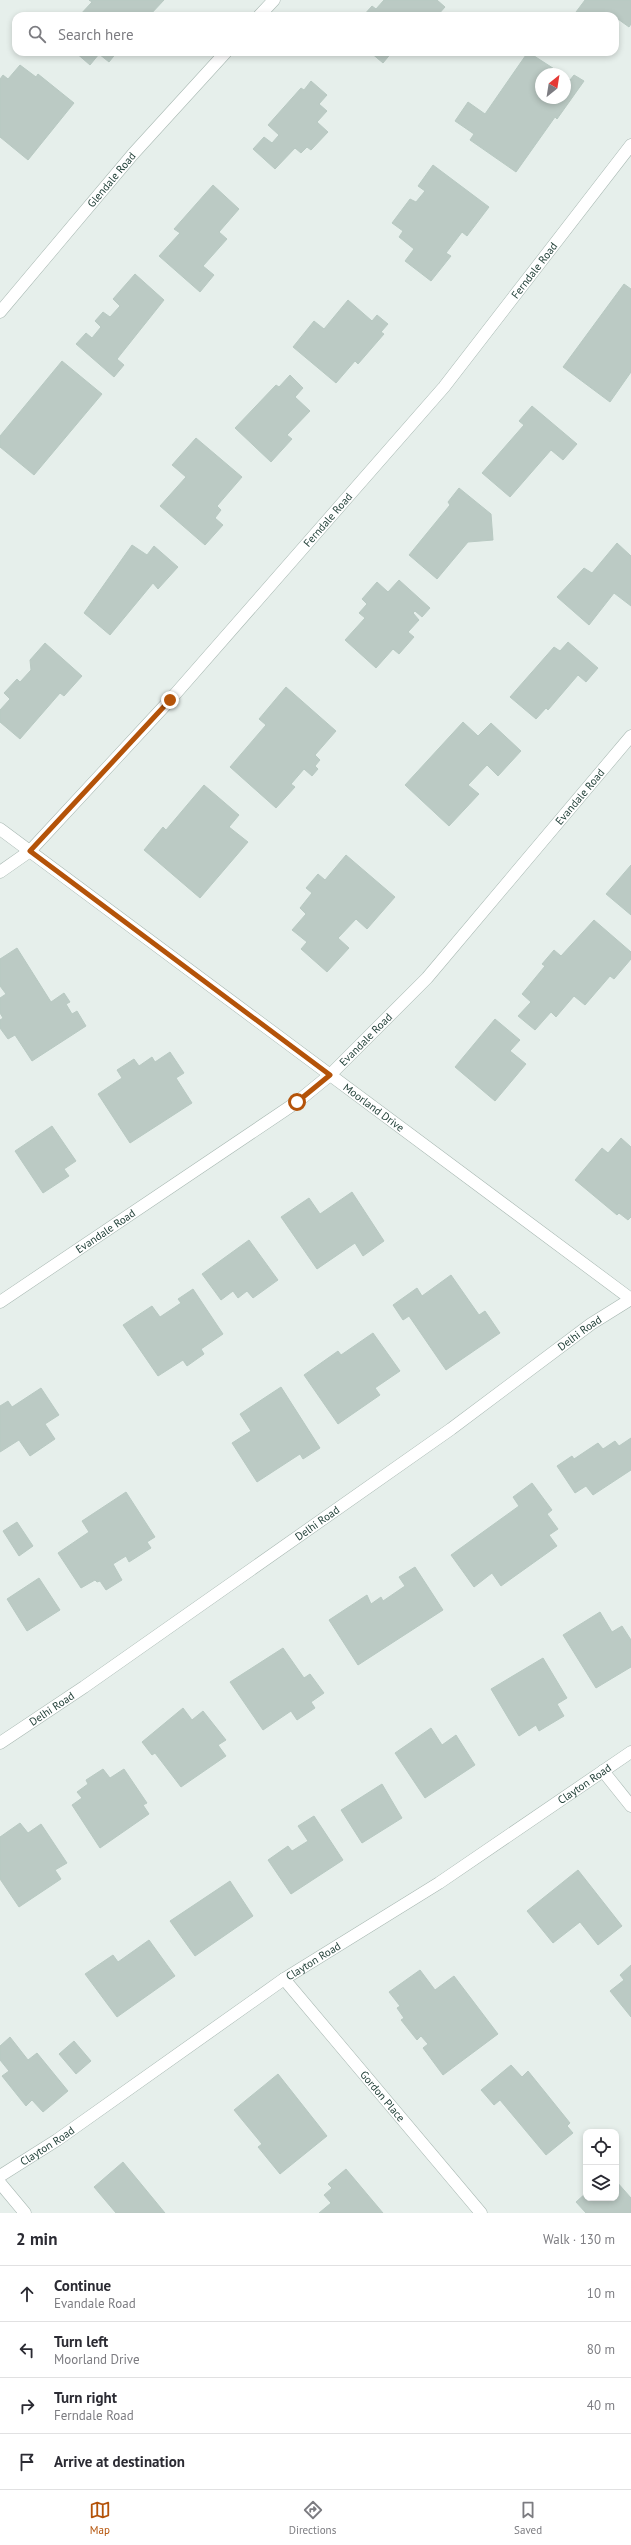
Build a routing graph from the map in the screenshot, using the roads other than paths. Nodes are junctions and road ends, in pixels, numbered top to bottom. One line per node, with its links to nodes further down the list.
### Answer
1 (274, 0): 2 (street)
2 (263, 12)
3 (222, 56): 5 (street, Glendale Road)
4 (631, 145): 8 (street, Ferndale Road)
5 (0, 312)
6 (631, 736): 10 (street, Evandale Road)
7 (0, 829): 8 (street, Moorland Drive)
8 (30, 851): 9 (street, Ferndale Road); 10 (street, Moorland Drive)
9 (0, 872)
10 (330, 1075): 11 (street, Moorland Drive); 12 (street, Evandale Road)
11 (631, 1299): 13 (street, Delhi Road)
12 (0, 1302)
13 (0, 1743)
14 (631, 1752): 15 (street, Clayton Road)
15 (603, 1771): 16 (street); 17 (street, Clayton Road)
16 (631, 1806)
17 (284, 1979): 18 (street, Clayton Road); 21 (street, Gordon Place)
18 (0, 2176)
19 (0, 2183): 20 (street)
20 (25, 2213)
21 (481, 2213)

